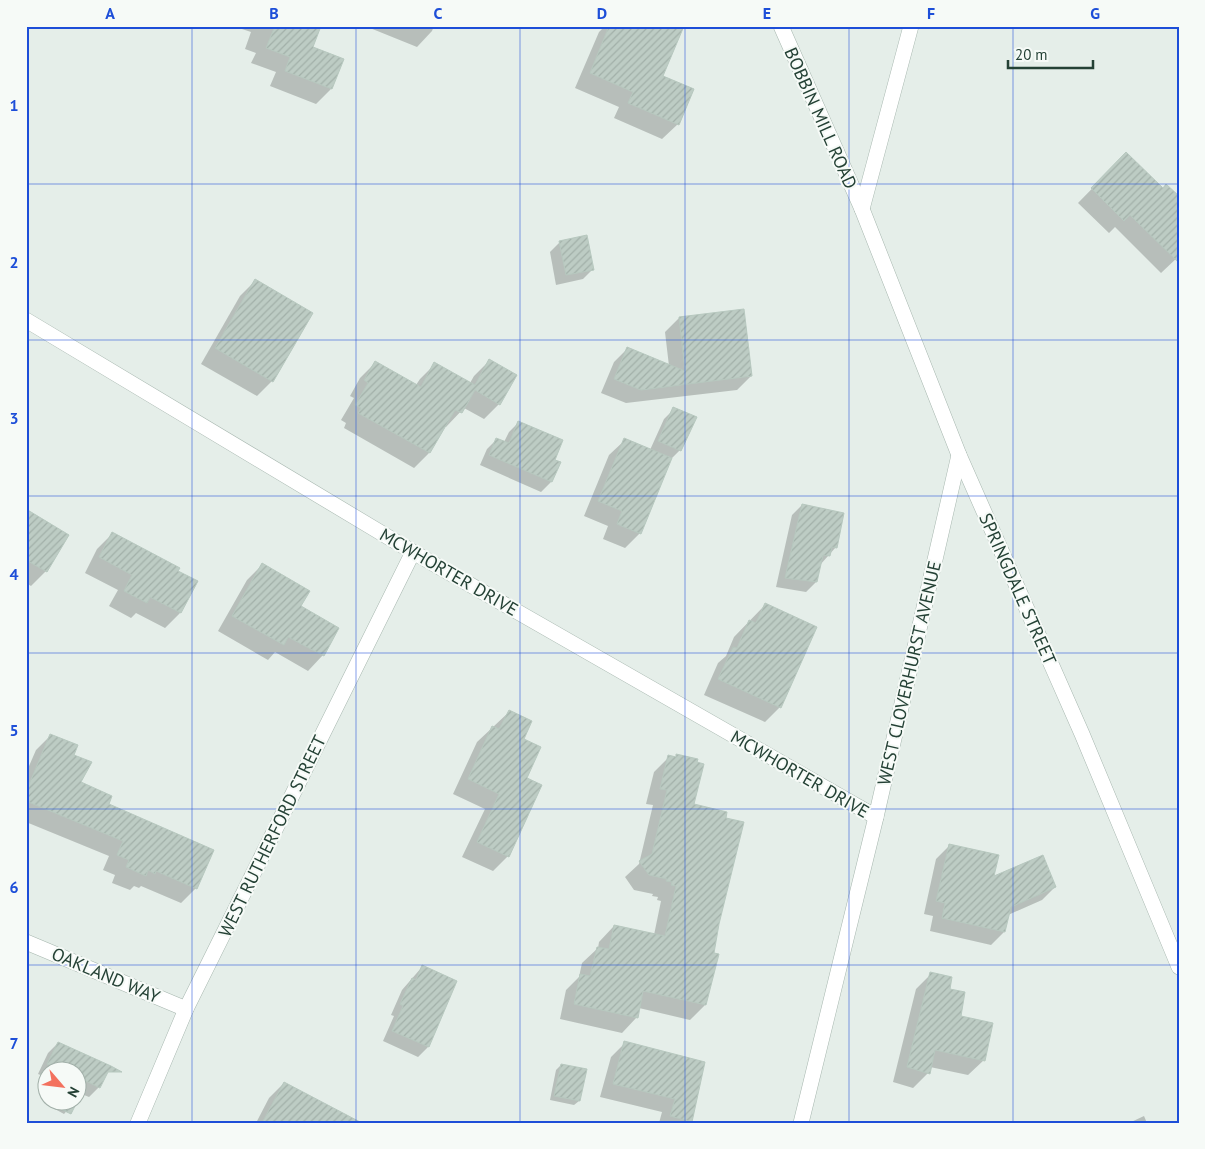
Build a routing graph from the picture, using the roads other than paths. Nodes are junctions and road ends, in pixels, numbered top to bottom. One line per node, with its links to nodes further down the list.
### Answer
1 (781, 26): 3 (street, BOBBIN MILL ROAD)
2 (911, 26): 3 (street)
3 (862, 209): 5 (street, SPRINGDALE STREET)
4 (26, 320): 6 (street, MCWHORTER DRIVE)
5 (959, 455): 7 (street, WEST CLOVERHURST AVENUE); 9 (street, SPRINGDALE STREET)
6 (413, 552): 7 (street, MCWHORTER DRIVE); 10 (street, WEST RUTHERFORD STREET)
7 (876, 817): 12 (street, WEST CLOVERHURST AVENUE)
8 (26, 942): 10 (street, OAKLAND WAY)
9 (1179, 967)
10 (186, 1009): 11 (street, WEST RUTHERFORD STREET)
11 (138, 1123)
12 (801, 1123)

